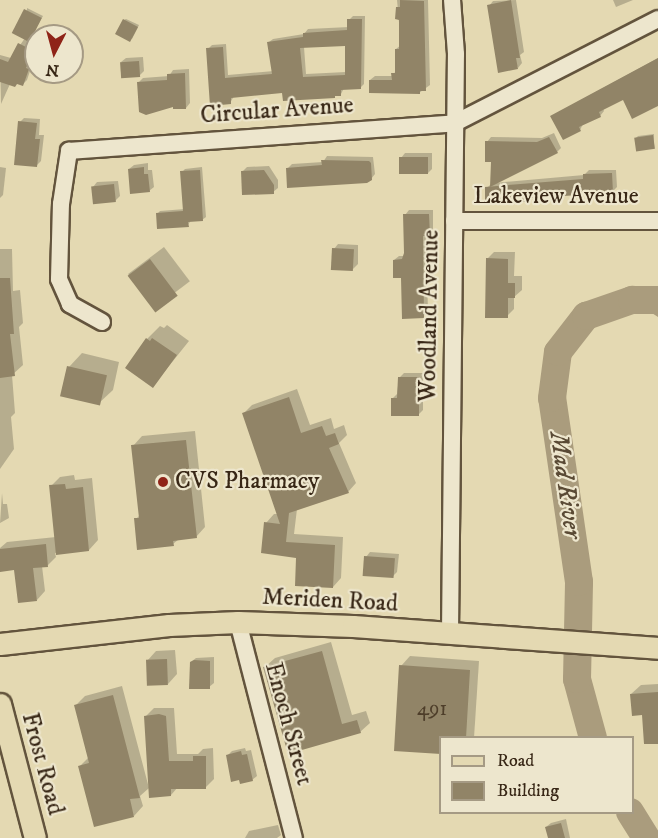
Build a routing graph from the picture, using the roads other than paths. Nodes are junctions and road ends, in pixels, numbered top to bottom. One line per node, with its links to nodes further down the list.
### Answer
1 (452, 0): 3 (street, Woodland Avenue)
2 (658, 19): 3 (street, Circular Avenue)
3 (455, 123): 4 (street, Woodland Avenue); 6 (street, Circular Avenue)
4 (454, 221): 5 (street, Lakeview Avenue); 8 (street, Woodland Avenue)
5 (658, 221)
6 (102, 322)
7 (238, 622): 8 (main road, Meriden Road); 9 (main road, Meriden Road); 13 (street, Enoch Street)
8 (450, 633): 10 (main road, Meriden Road)
9 (0, 644)
10 (658, 648)
11 (0, 704): 12 (main road, Frost Road)
12 (35, 838)
13 (294, 838)

